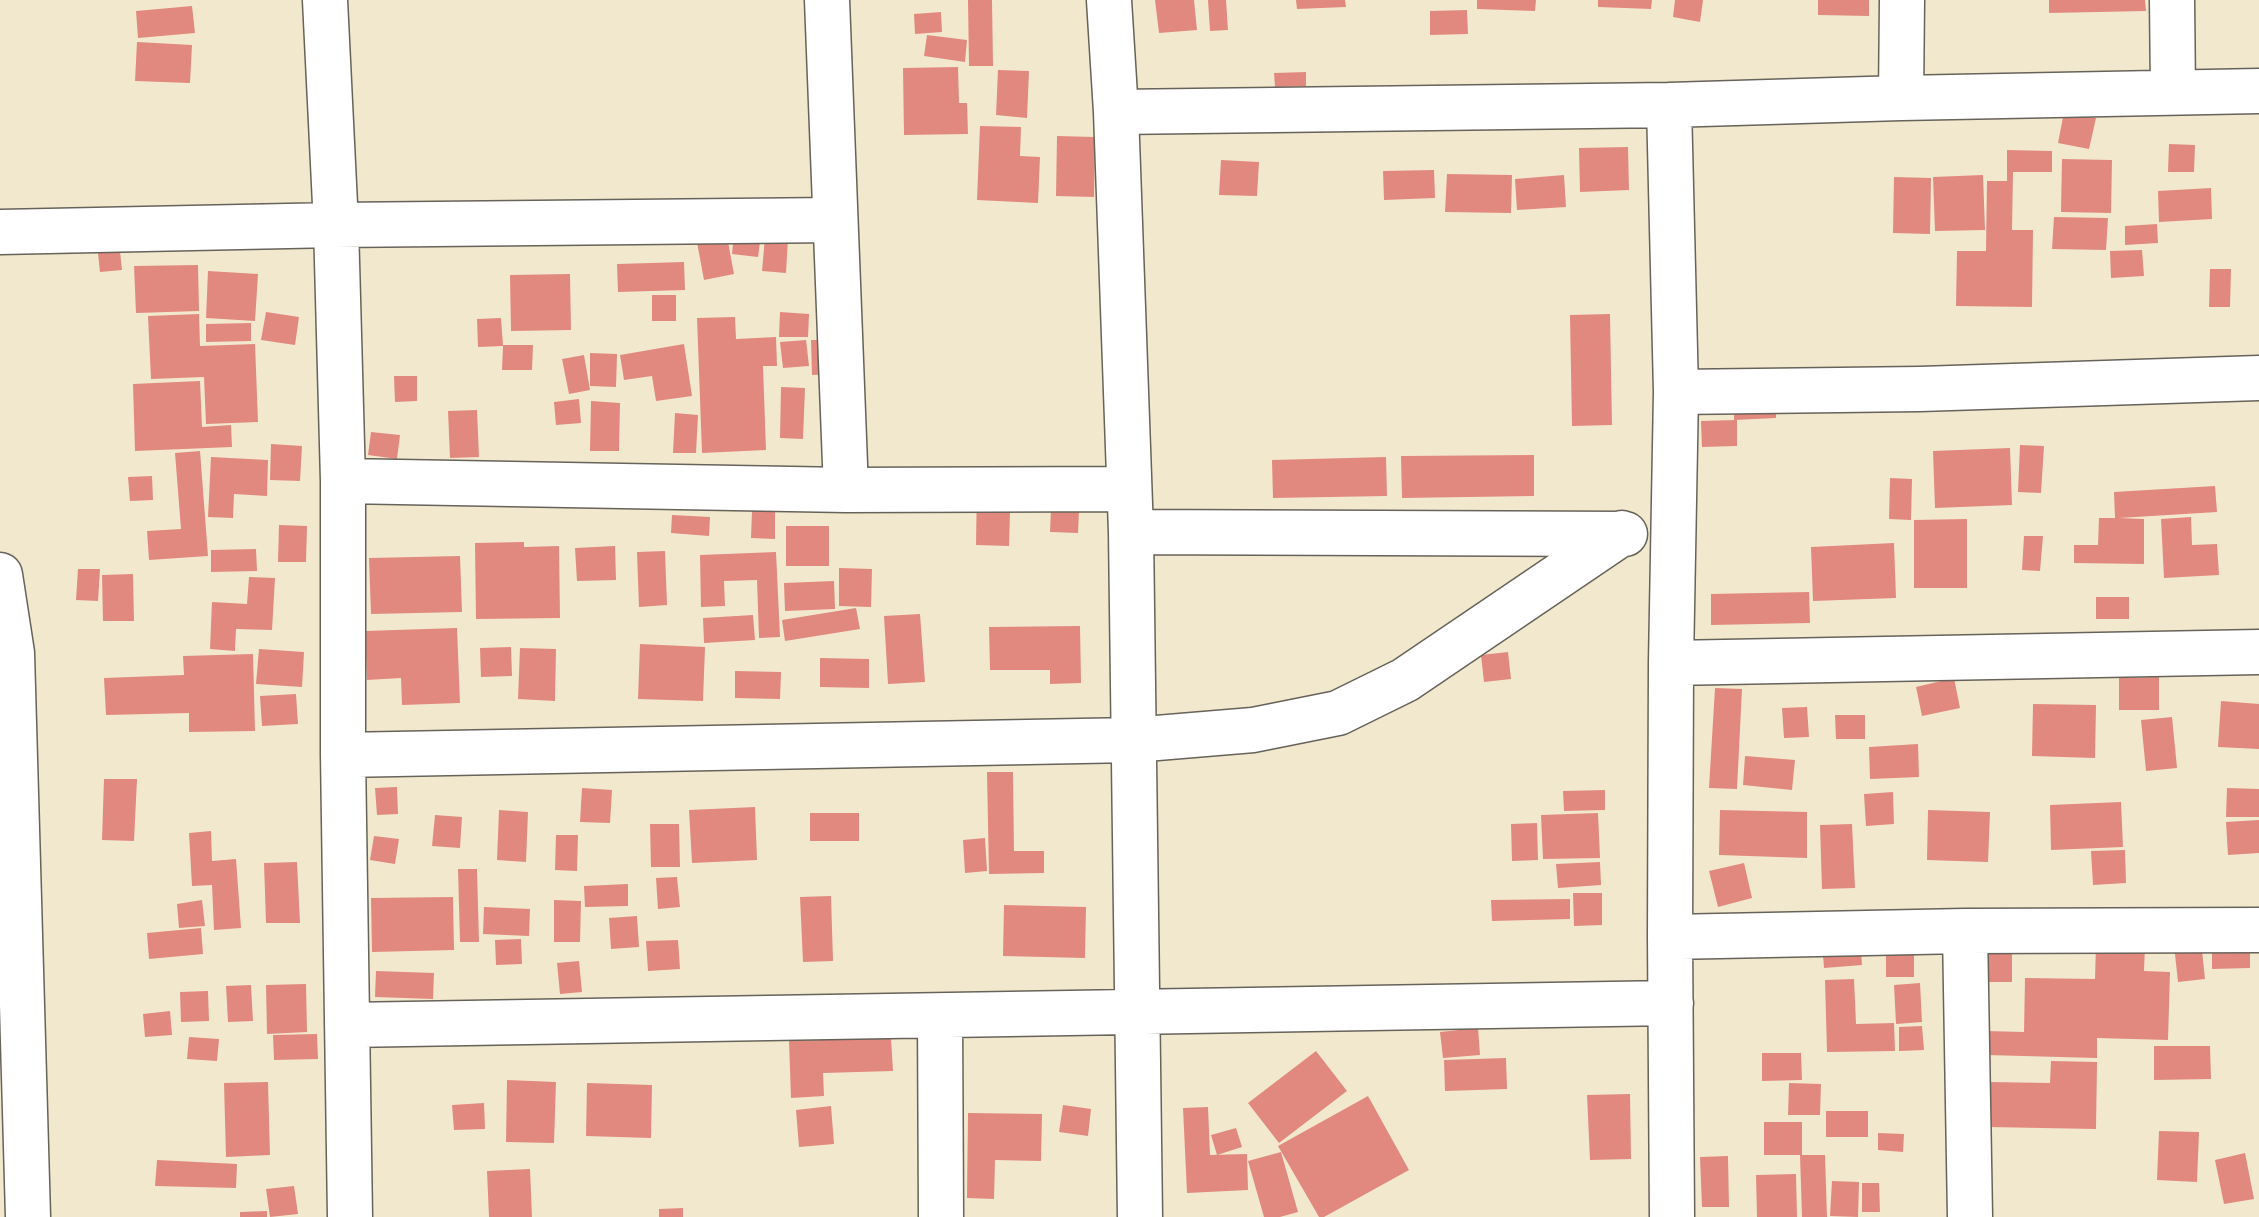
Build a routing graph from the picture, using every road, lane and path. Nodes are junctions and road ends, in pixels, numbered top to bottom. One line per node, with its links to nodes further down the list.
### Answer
1 (325, 0): 12 (street)
2 (827, 0): 11 (street)
3 (1109, 0): 10 (street)
4 (1902, 0): 8 (street)
5 (2172, 0): 7 (street)
6 (2259, 91): 7 (street)
7 (2173, 92): 8 (street)
8 (1901, 98): 9 (street)
9 (1669, 105): 10 (street); 15 (street)
10 (1116, 112): 17 (street)
11 (834, 220): 12 (street); 18 (street)
12 (336, 225): 13 (street); 16 (street)
13 (0, 232)
14 (2259, 378): 15 (street)
15 (1676, 392): 21 (street)
16 (343, 481): 18 (street); 26 (street)
17 (1129, 489): 18 (street); 19 (street)
18 (846, 490)
19 (1131, 532): 20 (street); 25 (street)
20 (1622, 533): 21 (street); 25 (street)
21 (1673, 534): 24 (street)
22 (0, 575): 34 (street)
23 (2259, 652): 24 (street)
24 (1671, 663): 29 (street)
25 (1133, 740): 26 (street); 31 (street)
26 (343, 755): 33 (street)
27 (2259, 930): 28 (street)
28 (1965, 931): 29 (street); 39 (street)
29 (1670, 937): 30 (street)
30 (1671, 1003): 31 (street); 38 (street)
31 (1137, 1011): 32 (street); 37 (street)
32 (940, 1016): 33 (street); 36 (street)
33 (347, 1025): 35 (street)
34 (28, 1217)
35 (350, 1217)
36 (941, 1217)
37 (1140, 1217)
38 (1672, 1217)
39 (1970, 1217)

